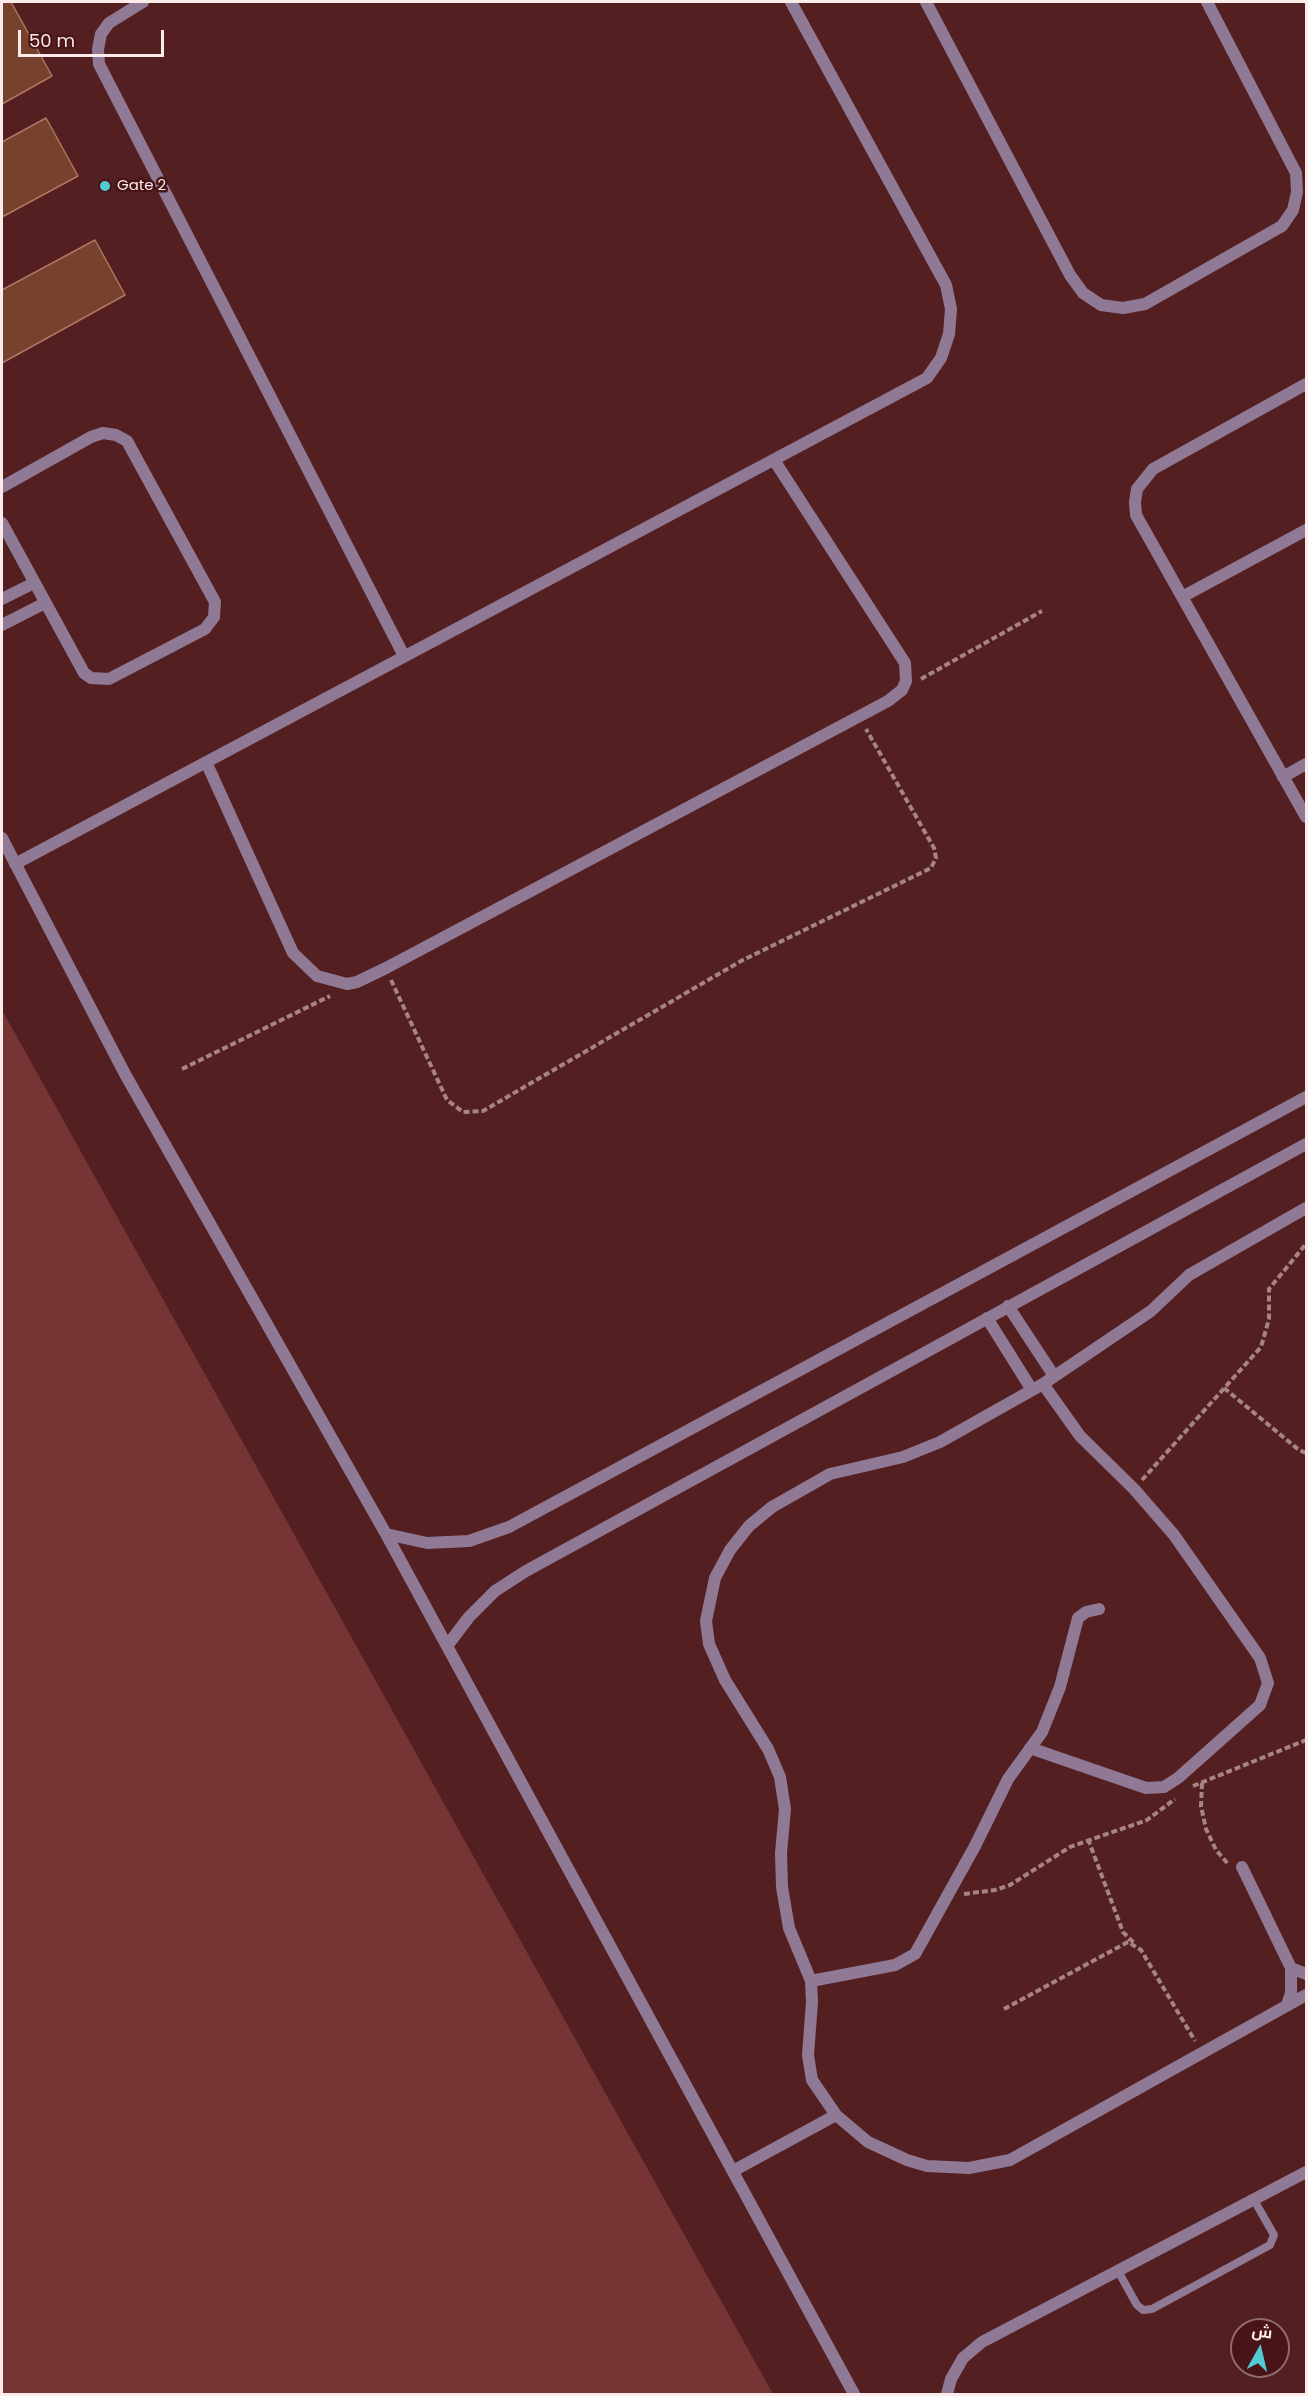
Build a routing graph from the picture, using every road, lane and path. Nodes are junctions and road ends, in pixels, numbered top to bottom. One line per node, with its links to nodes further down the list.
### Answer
1 (143, 2): 16 (street)
2 (791, 2): 6 (street)
3 (926, 2): 4 (street)
4 (1207, 2)
5 (1306, 384): 11 (street)
6 (774, 460): 16 (street); 17 (street)
7 (2, 487): 13 (street)
8 (2, 523): 10 (street)
9 (1306, 530): 11 (street)
10 (34, 583): 12 (street); 13 (street)
11 (1182, 597): 21 (street)
12 (2, 599)
13 (45, 603): 15 (street)
14 (1042, 611): 17 (path)
15 (2, 625)
16 (404, 657): 19 (street)
17 (902, 690): 18 (street)
18 (859, 717): 25 (street); 25 (path)
19 (206, 762): 24 (street); 26 (street)
20 (1306, 765): 21 (street)
21 (1283, 777): 22 (street)
22 (1306, 817)
23 (2, 838): 24 (street)
24 (15, 864): 39 (street)
25 (386, 968): 26 (street)
26 (357, 982): 27 (path)
27 (182, 1069)
28 (1306, 1098): 39 (street)
29 (1306, 1144): 32 (street)
30 (1306, 1208): 34 (street)
31 (1306, 1244): 36 (path)
32 (1008, 1306): 33 (street); 34 (street)
33 (987, 1318): 35 (street); 41 (street)
34 (1054, 1376): 35 (street)
35 (1038, 1387): 38 (street); 54 (street)
36 (1224, 1388): 37 (path); 38 (path)
37 (1306, 1453)
38 (1134, 1489): 43 (street)
39 (386, 1534): 41 (street)
40 (1099, 1610): 43 (street)
41 (447, 1646): 60 (street)
42 (1306, 1740): 44 (path)
43 (1030, 1748): 50 (street)
44 (1202, 1783): 45 (path); 49 (path)
45 (1187, 1789)
46 (1178, 1796): 47 (path)
47 (1088, 1839): 50 (path); 51 (path)
48 (1242, 1867): 49 (street)
49 (1251, 1881): 52 (street)
50 (949, 1892): 54 (street)
51 (1135, 1944): 57 (path); 58 (path)
52 (1291, 1968): 53 (street); 56 (street)
53 (1306, 1974)
54 (811, 1981): 59 (street)
55 (1306, 1995): 56 (street)
56 (1287, 2005): 58 (street)
57 (1004, 2009)
58 (1202, 2053): 59 (street)
59 (836, 2115): 60 (street)
60 (732, 2170): 64 (street)
61 (1306, 2172): 62 (street)
62 (1254, 2200): 63 (street); 63 (lane)
63 (1118, 2271): 65 (street)
64 (854, 2394)
65 (947, 2394)

